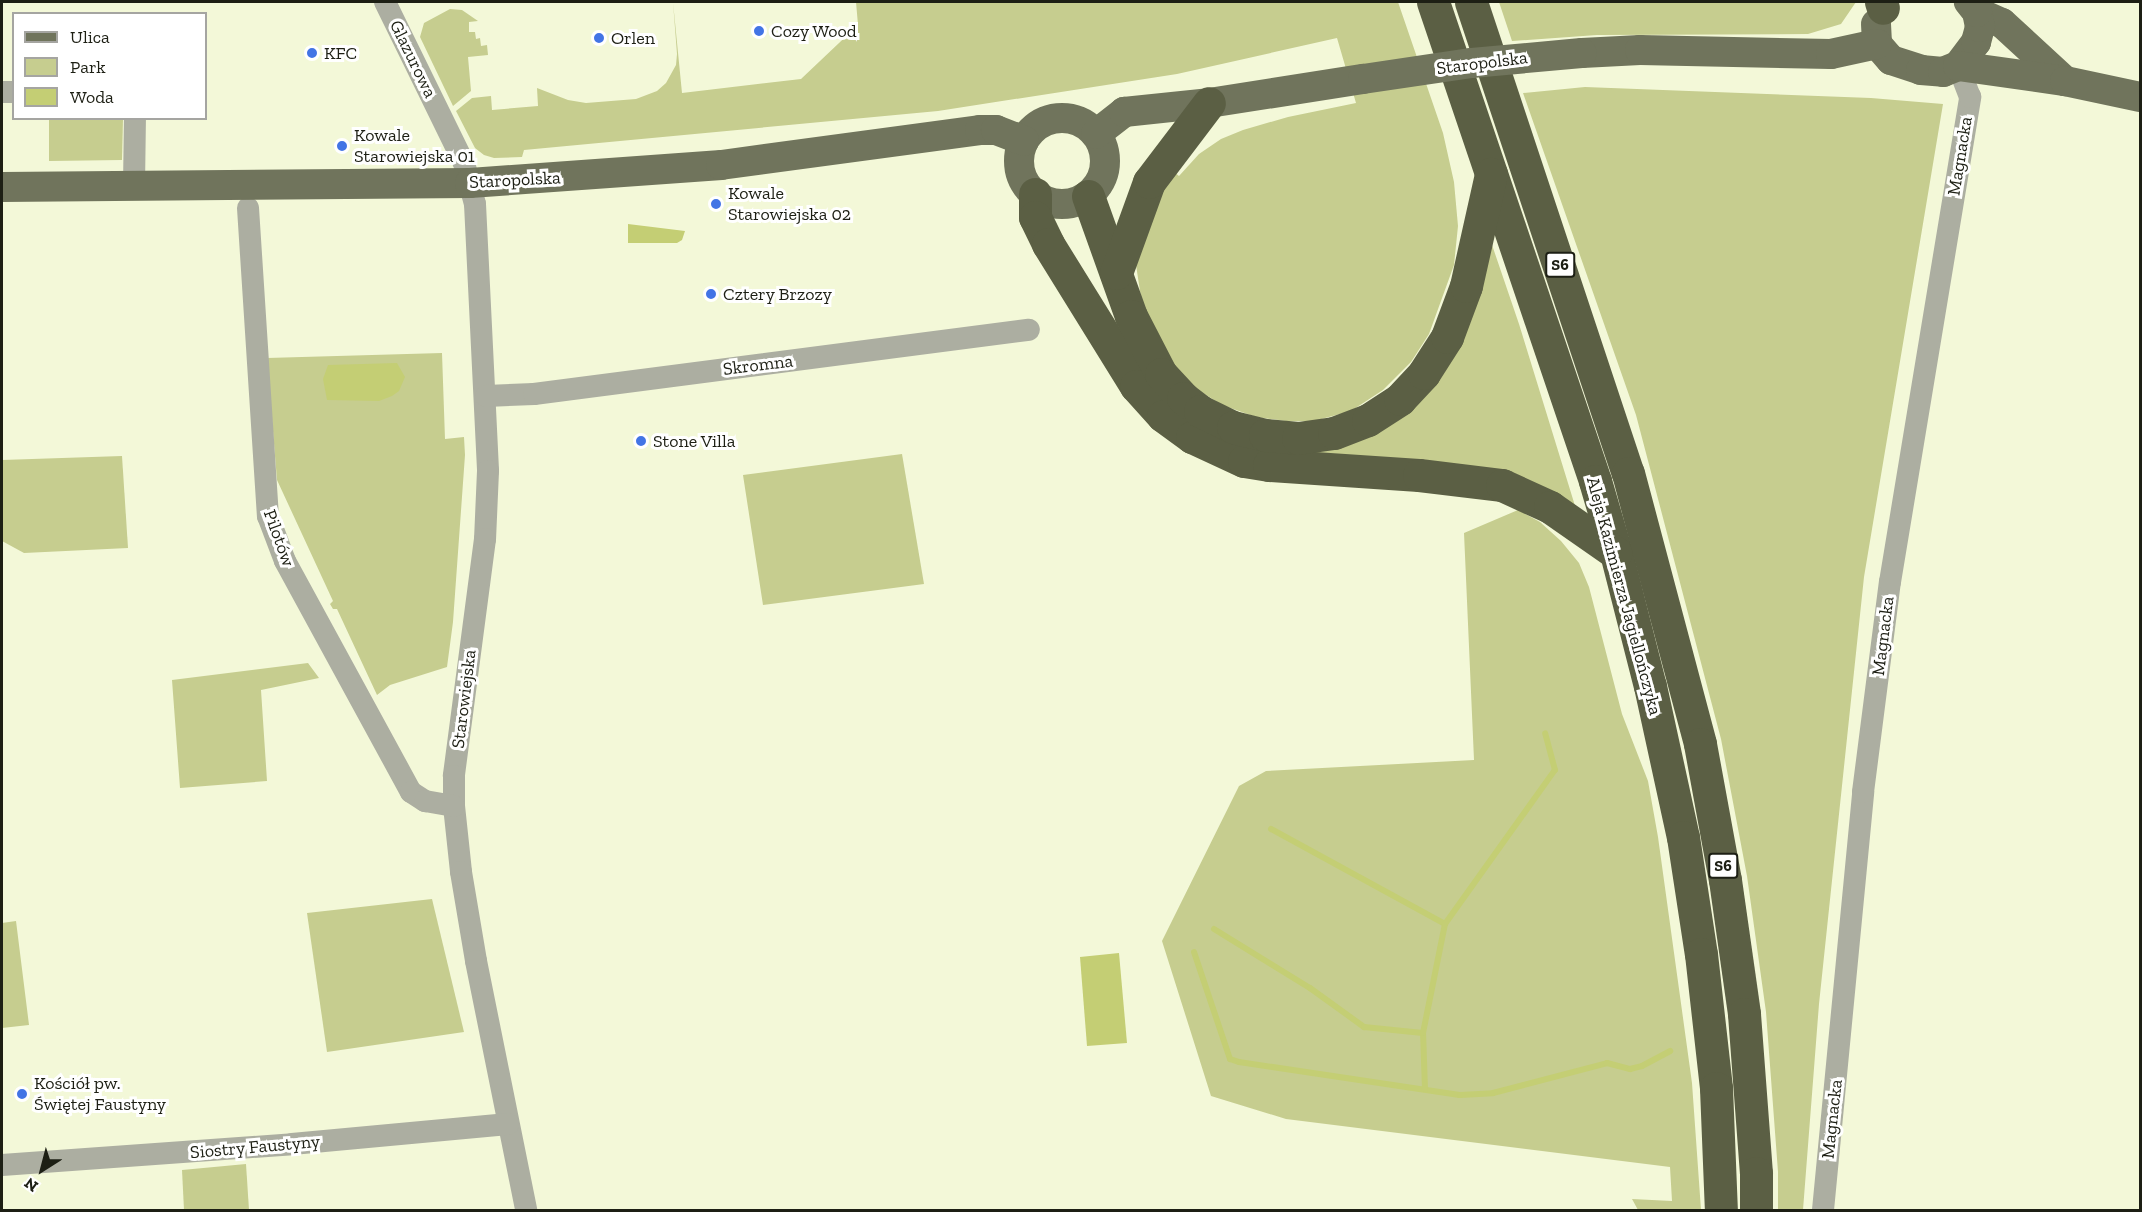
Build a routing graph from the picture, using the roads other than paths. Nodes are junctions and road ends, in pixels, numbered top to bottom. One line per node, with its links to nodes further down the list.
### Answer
1 (385, 2): 15 (street, Glazurowa)
2 (1433, 2): 14 (highway, Aleja Kazimierza Jagiellończyka / S6)
3 (1471, 2): 30 (highway, Aleja Kazimierza Jagiellończyka / S6)
4 (1885, 4): 6 (main road)
5 (1973, 7): 7 (main road); 8 (main road)
6 (1877, 44): 7 (main road); 10 (main road, Staropolska, bridge)
7 (1958, 66): 8 (main road); 31 (street, Magnacka)
8 (2065, 81): 9 (main road)
9 (2140, 97)
10 (1209, 103): 12 (main road, Staropolska); 21 (highway)
11 (135, 120): 16 (street)
12 (1096, 134): 13 (main road); 19 (main road)
13 (1024, 141): 15 (main road, Staropolska); 18 (main road)
14 (1491, 174): 21 (highway); 24 (highway, Aleja Kazimierza Jagiellończyka / S6)
15 (470, 183): 16 (main road, Staropolska); 23 (street, Starowiejska)
16 (134, 186): 17 (main road, Staropolska)
17 (2, 187)
18 (1035, 194): 19 (main road); 24 (highway)
19 (1088, 196): 21 (highway)
20 (248, 208): 25 (street, Pilotów)
21 (1116, 273)
22 (1029, 330): 23 (street, Skromna)
23 (486, 396): 25 (street, Starowiejska)
24 (1616, 553): 29 (highway, Aleja Kazimierza Jagiellończyka / S6)
25 (454, 806): 26 (street, Starowiejska)
26 (508, 1124): 27 (street, Siostry Faustyny); 28 (street, Starowiejska)
27 (2, 1165)
28 (526, 1210)
29 (1721, 1210)
30 (1756, 1210)
31 (1823, 1210)

